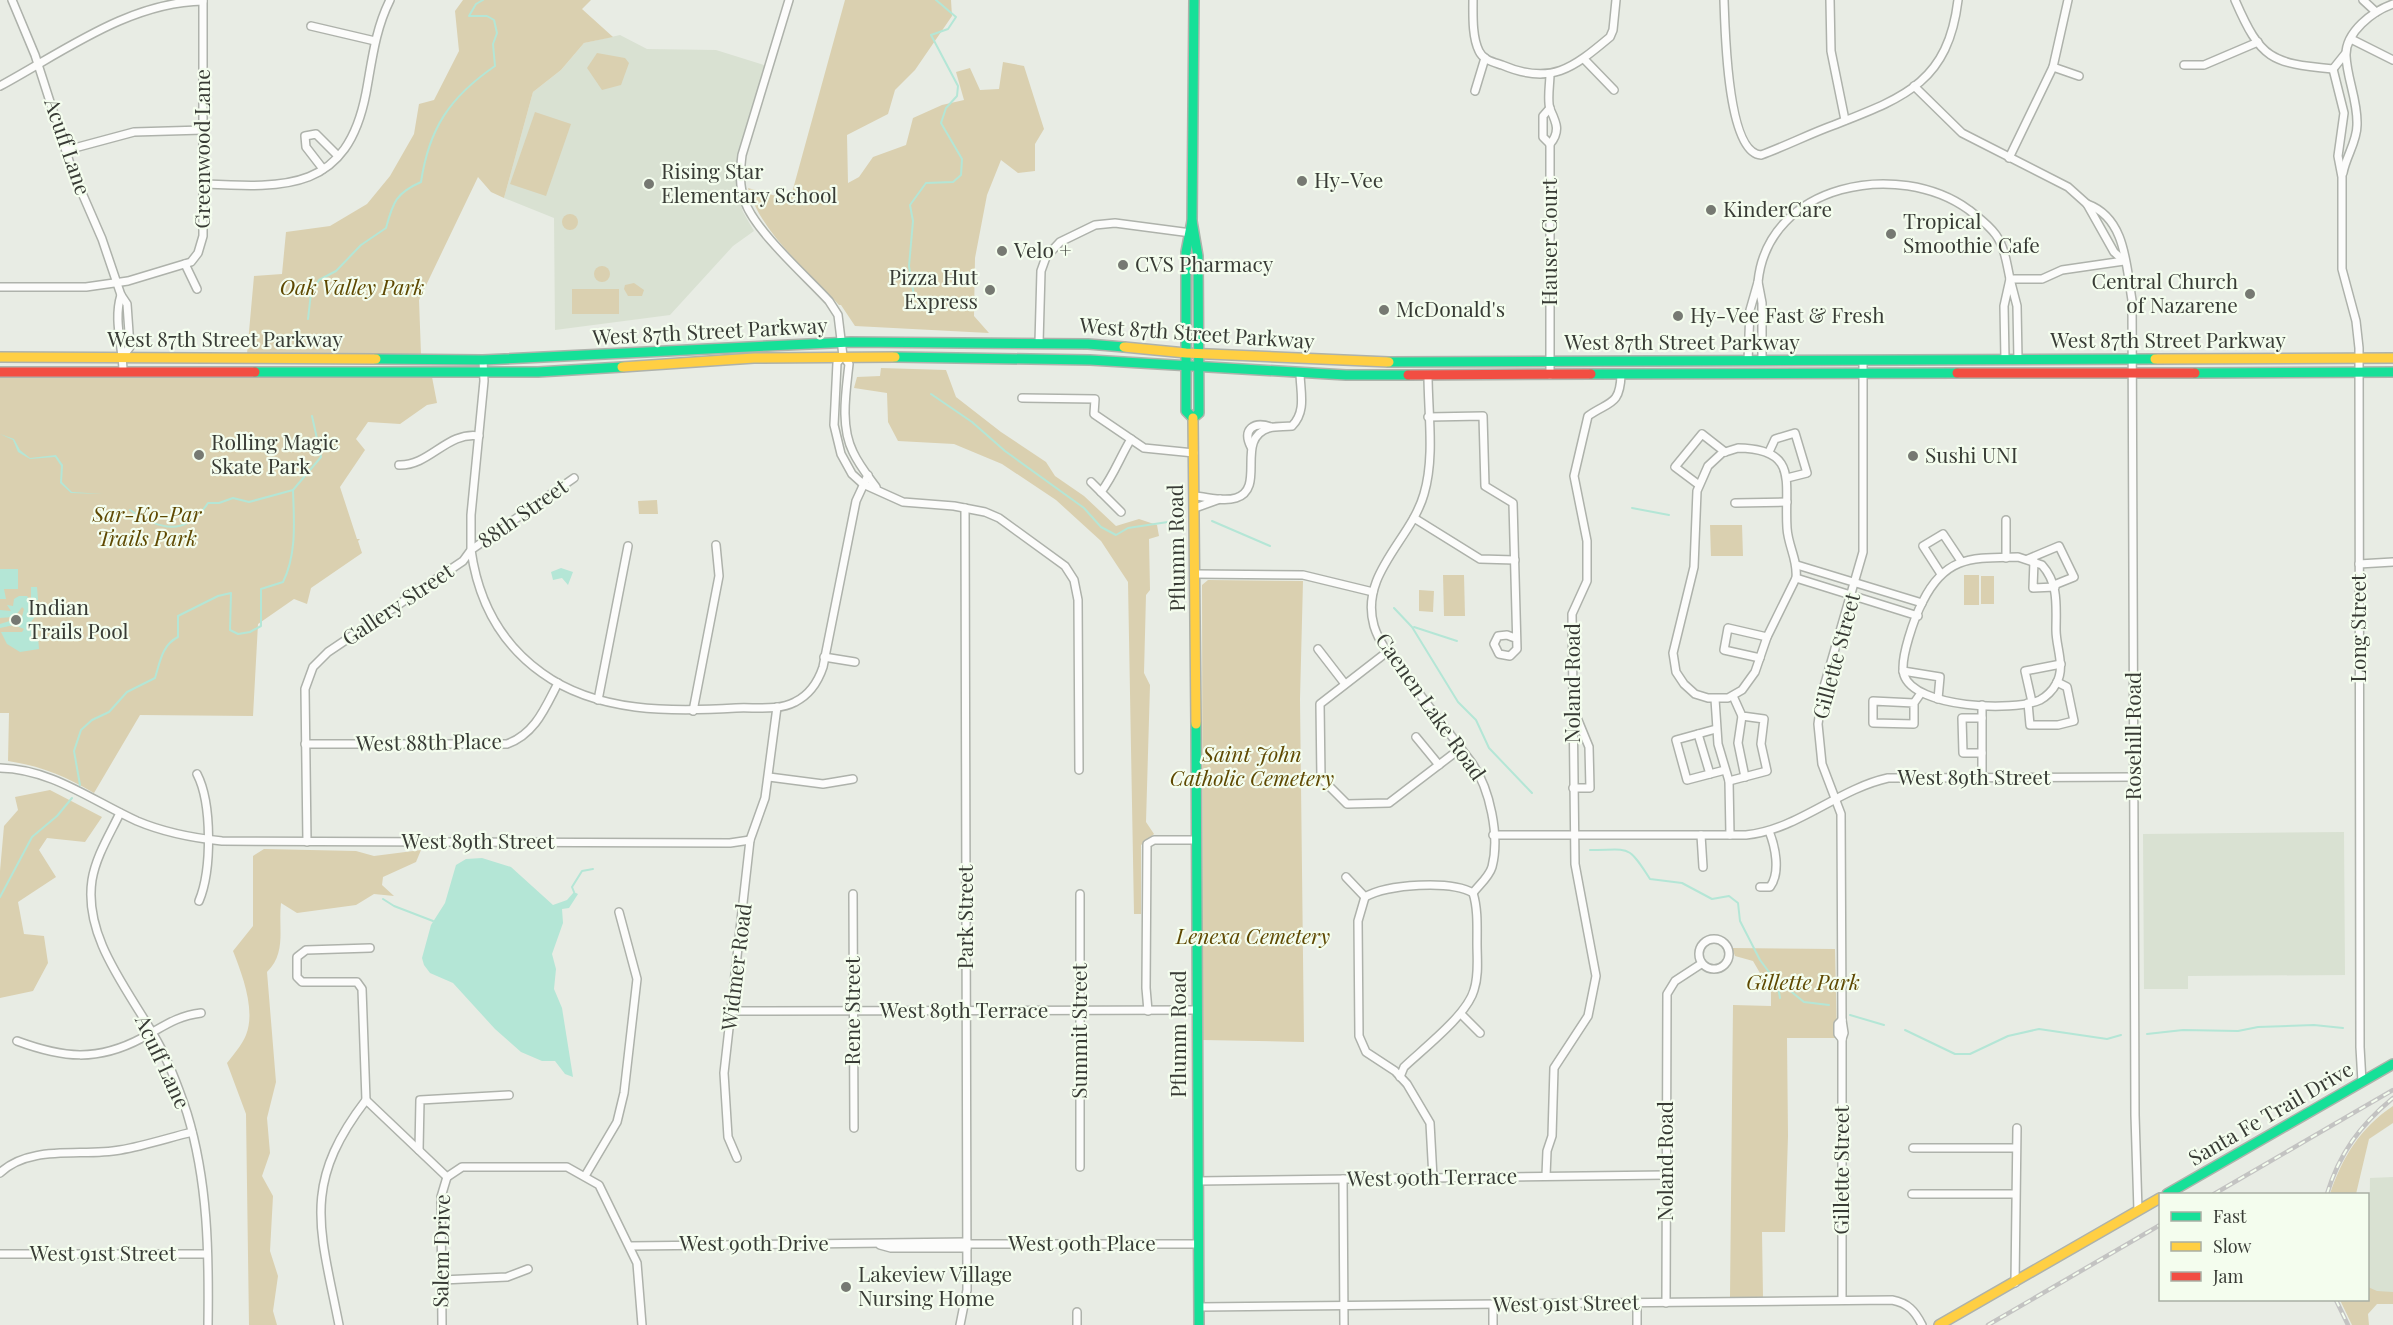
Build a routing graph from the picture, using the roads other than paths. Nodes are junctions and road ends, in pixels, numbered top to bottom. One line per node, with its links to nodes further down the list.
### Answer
1 (12, 0): 24 (street, Acuff Lane)
2 (390, 0): 18 (street)
3 (789, 0): 53 (street)
4 (1194, 0): 45 (main road)
5 (1473, 0): 21 (street)
6 (1616, 0): 22 (street)
7 (1724, 0): 35 (street)
8 (1830, 0): 35 (street)
9 (1958, 0): 31 (street)
10 (2068, 0): 26 (street)
11 (2363, 0): 15 (street)
12 (203, 1): 24 (street); 36 (street, Greenwood Lane)
13 (2238, 1): 19 (street)
14 (2393, 3): 15 (street)
15 (2376, 12): 17 (street)
16 (311, 26): 18 (street)
17 (2351, 39): 20 (street); 23 (street)
18 (375, 42): 39 (street)
19 (2258, 42): 25 (street); 27 (street)
20 (2346, 54): 27 (street); 42 (street, Long Street)
21 (1485, 58): 28 (street); 33 (street)
22 (1584, 59): 28 (street); 32 (street)
23 (2393, 60)
24 (39, 65): 30 (street); 38 (street, Acuff Lane)
25 (2184, 65)
26 (2053, 67): 29 (street); 40 (street)
27 (2333, 69): 42 (street, Long Street)
28 (1550, 75): 34 (street, Hauser Court)
29 (2079, 76)
30 (0, 86)
31 (1914, 87): 35 (street); 40 (street, Rosehill Road)
32 (1614, 90)
33 (1475, 91)
34 (1550, 108): 37 (street, Hauser Court); 37 (street, Hauser Court)
35 (1845, 120)
36 (203, 130): 38 (street); 43 (street, Greenwood Lane)
37 (1550, 144): 68 (street, Hauser Court)
38 (67, 150): 50 (street, Acuff Lane)
39 (338, 156): 41 (street); 41 (street)
40 (2009, 158): 44 (street, Rosehill Road)
41 (322, 169): 43 (street)
42 (2342, 177): 61 (street, Long Street)
43 (204, 184): 47 (street, Greenwood Lane)
44 (2087, 204): 46 (street, Rosehill Road); 46 (street, Rosehill Road)
45 (1192, 233): 54 (street); 55 (main road); 56 (main road)
46 (2124, 261): 48 (street); 64 (street, Rosehill Road)
47 (185, 264): 50 (street); 52 (street)
48 (2010, 279): 49 (street); 63 (street); 67 (street)
49 (1758, 282): 66 (street); 69 (street)
50 (118, 283): 51 (street); 59 (street, Acuff Lane)
51 (0, 287)
52 (197, 289)
53 (842, 343): 54 (main road, West 87th Street Parkway); 57 (street); 65 (main road, West 87th Street Parkway)
54 (1039, 343): 55 (main road, West 87th Street Parkway); 60 (main road)
55 (1186, 353): 56 (main road, West 87th Street Parkway); 71 (main road)
56 (1200, 354): 68 (main road, West 87th Street Parkway); 72 (main road)
57 (843, 356): 60 (main road, West 87th Street Parkway); 78 (main road, West 87th Street Parkway); 90 (street); 92 (street)
58 (0, 357): 59 (main road, West 87th Street Parkway)
59 (123, 357): 65 (main road, West 87th Street Parkway); 74 (street, Acuff Lane)
60 (953, 357): 71 (main road, West 87th Street Parkway)
61 (2359, 358): 62 (main road, West 87th Street Parkway); 64 (main road, West 87th Street Parkway); 76 (street, Long Street)
62 (2393, 358)
63 (2005, 359): 67 (main road, West 87th Street Parkway); 70 (main road, West 87th Street Parkway)
64 (2132, 359): 67 (main road, West 87th Street Parkway); 85 (street, Rosehill Road)
65 (483, 360): 78 (street, Gallery Street)
66 (1762, 360): 69 (main road, West 87th Street Parkway); 70 (main road, West 87th Street Parkway); 84 (main road)
67 (2018, 360): 79 (main road)
68 (1550, 361): 69 (main road, West 87th Street Parkway); 82 (street, Hauser Court)
69 (1748, 361)
70 (1863, 361): 80 (street, Gillette Street)
71 (1186, 366): 72 (main road, West 87th Street Parkway); 88 (main road)
72 (1200, 367): 75 (main road, West 87th Street Parkway); 88 (main road)
73 (0, 372): 74 (main road, West 87th Street Parkway)
74 (123, 372): 78 (main road, West 87th Street Parkway)
75 (1300, 372): 81 (main road, West 87th Street Parkway); 89 (street)
76 (2359, 372): 77 (main road, West 87th Street Parkway); 85 (main road, West 87th Street Parkway); 124 (street, Long Street)
77 (2393, 372)
78 (484, 373): 91 (street, Gallery Street)
79 (1957, 373): 80 (main road, West 87th Street Parkway); 85 (main road, West 87th Street Parkway)
80 (1863, 374): 84 (main road, West 87th Street Parkway); 129 (street, Gillette Street)
81 (1428, 375): 82 (main road, West 87th Street Parkway); 87 (street, Caenen Lake Road)
82 (1550, 375): 83 (main road, West 87th Street Parkway)
83 (1621, 375): 84 (main road, West 87th Street Parkway); 156 (street, Noland Road)
84 (1678, 375)
85 (2132, 375): 174 (street, Rosehill Road)
86 (1022, 398): 93 (street)
87 (1428, 417): 114 (street, Caenen Lake Road); 120 (street)
88 (1193, 418): 97 (main road, Pflumm Road)
89 (1271, 427): 94 (street); 94 (street)
90 (848, 435): 92 (street); 99 (street)
91 (479, 436): 98 (street); 118 (street, Gallery Street)
92 (836, 438): 103 (street)
93 (1131, 439): 97 (street); 106 (street)
94 (1251, 447): 108 (street)
95 (1725, 452): 96 (street); 104 (street); 104 (street)
96 (1769, 452): 101 (street); 101 (street)
97 (1194, 453): 107 (main road, Pflumm Road)
98 (399, 465)
99 (868, 475): 103 (street); 105 (street)
100 (574, 478): 118 (street, 88th Street)
101 (1787, 478): 109 (street)
102 (1091, 482): 106 (street)
103 (863, 484): 105 (street); 139 (street)
104 (1699, 485): 149 (street)
105 (876, 488): 111 (street)
106 (1101, 492): 113 (street)
107 (1194, 496): 108 (street); 112 (main road, Pflumm Road)
108 (1220, 499): 112 (street)
109 (1787, 502): 110 (street); 125 (street)
110 (1735, 503)
111 (965, 508): 168 (street); 204 (street, Park Street)
112 (1195, 508): 126 (main road, Pflumm Road)
113 (1121, 512)
114 (1414, 518): 120 (street); 131 (street, Caenen Lake Road)
115 (2006, 520): 119 (street)
116 (716, 545): 157 (street)
117 (628, 546): 151 (street)
118 (471, 550): 145 (street); 163 (street, Gallery Street)
119 (2006, 558): 121 (street); 122 (street)
120 (1515, 560): 136 (street)
121 (2031, 560): 130 (street); 130 (street); 130 (street)
122 (1961, 561): 127 (street); 127 (street)
123 (2393, 562): 124 (street)
124 (2359, 564): 214 (street, Long Street)
125 (1797, 565): 128 (street); 129 (street)
126 (1196, 574): 131 (street); 188 (main road, Pflumm Road)
127 (1941, 574): 133 (street)
128 (1796, 578): 132 (street); 135 (street)
129 (1856, 582): 132 (street, Gillette Street); 133 (street)
130 (2054, 586): 142 (street)
131 (1372, 592): 138 (street, Caenen Lake Road)
132 (1852, 595): 134 (street); 179 (street, Gillette Street)
133 (1922, 603): 134 (street)
134 (1918, 616): 143 (street)
135 (1767, 637): 140 (street); 140 (street)
136 (1515, 638)
137 (1318, 649): 146 (street)
138 (1387, 652): 146 (street); 164 (street, Caenen Lake Road)
139 (824, 657): 141 (street); 155 (street)
140 (1760, 658): 148 (street)
141 (855, 662)
142 (2061, 664): 144 (street); 152 (street)
143 (1903, 671): 147 (street); 150 (street)
144 (2057, 682): 152 (street); 152 (street)
145 (558, 683): 151 (street); 163 (street, West 88th Place)
146 (1345, 684): 166 (street)
147 (1921, 693): 150 (street); 153 (street)
148 (1732, 696): 149 (street); 158 (street)
149 (1715, 699): 160 (street)
150 (1938, 699): 154 (street)
151 (598, 700): 157 (street)
152 (2030, 702): 154 (street)
153 (1914, 703): 153 (street)
154 (1982, 705): 159 (street)
155 (777, 707): 157 (street); 172 (street, Widmer Road)
156 (1573, 708): 178 (street, Noland Road); 178 (street)
157 (693, 711)
158 (1742, 716): 173 (street); 173 (street)
159 (1982, 718): 165 (street); 165 (street)
160 (1716, 729): 161 (street); 169 (street)
161 (1698, 734): 171 (street); 171 (street)
162 (1416, 737): 166 (street)
163 (305, 744): 189 (street, Gallery Street)
164 (1461, 748): 166 (street); 182 (street, Caenen Lake Road)
165 (1982, 753): 175 (street)
166 (1439, 765)
167 (0, 768): 180 (street, West 89th Street)
168 (1078, 770)
169 (1725, 770): 171 (street); 177 (street)
170 (197, 774): 186 (street)
171 (1710, 774)
172 (769, 777): 176 (street); 187 (street, Widmer Road)
173 (1745, 777): 177 (street)
174 (2134, 777): 175 (street, West 89th Street); 237 (street, Rosehill Road)
175 (1982, 778): 179 (street, West 89th Street)
176 (853, 779)
177 (1729, 781): 185 (street)
178 (1574, 788): 183 (street, Noland Road)
179 (1835, 800): 181 (street, West 89th Street); 246 (street, Gillette Street)
180 (120, 813): 186 (street, West 89th Street); 209 (street, Acuff Lane)
181 (1768, 831): 185 (street, West 89th Street); 192 (street)
182 (1493, 835): 183 (street); 193 (street, Caenen Lake Road)
183 (1574, 835): 184 (street, West 89th Street); 228 (street, Noland Road)
184 (1701, 835): 185 (street, West 89th Street); 190 (street)
185 (1730, 835)
186 (207, 839): 189 (street, West 89th Street); 197 (street)
187 (750, 840): 189 (street, West 89th Street); 203 (street, Widmer Road)
188 (1197, 840): 202 (main road, Pflumm Road); 206 (street)
189 (307, 842)
190 (1703, 867)
191 (1346, 877): 196 (street)
192 (1760, 887)
193 (1473, 893): 196 (street); 208 (street)
194 (853, 894): 201 (street, Rene Street)
195 (1080, 894): 205 (street, Summit Street)
196 (1365, 897): 213 (street)
197 (199, 901)
198 (619, 912): 227 (street)
199 (370, 948): 216 (street)
200 (1701, 964): 200 (street); 226 (street, Noland Road)
201 (853, 1010): 203 (street, West 89th Terrace); 204 (street, West 89th Terrace); 217 (street, Rene Street)
202 (1197, 1010): 206 (street, West 89th Terrace); 232 (main road, Pflumm Road)
203 (732, 1011): 223 (street, Widmer Road)
204 (967, 1011): 205 (street, West 89th Terrace); 239 (street, Park Street)
205 (1080, 1011): 206 (street, West 89th Terrace); 224 (street, Summit Street)
206 (1149, 1011)
207 (201, 1013): 209 (street)
208 (1461, 1014): 210 (street); 213 (street)
209 (152, 1032): 211 (street); 219 (street, Acuff Lane)
210 (1480, 1033)
211 (17, 1041)
212 (2393, 1064): 214 (main road, Santa Fe Trail Drive)
213 (1400, 1077): 230 (street)
214 (2362, 1082): 233 (main road, Santa Fe Trail Drive)
215 (509, 1095): 222 (street)
216 (366, 1100): 222 (street); 254 (street)
217 (854, 1128)
218 (2017, 1128): 221 (street)
219 (192, 1132): 225 (street); 242 (street, Acuff Lane)
220 (1913, 1148): 221 (street)
221 (2015, 1148): 235 (street)
222 (418, 1150): 229 (street)
223 (737, 1158)
224 (1080, 1167)
225 (0, 1173)
226 (1666, 1175): 228 (street, West 90th Terrace); 248 (street, Noland Road)
227 (585, 1176): 229 (street); 240 (street)
228 (1546, 1176): 230 (street, West 90th Terrace)
229 (447, 1177): 244 (street, Salem Drive)
230 (1432, 1178): 231 (street, West 90th Terrace)
231 (1343, 1179): 232 (street, West 90th Terrace); 250 (street)
232 (1198, 1180): 238 (main road, Pflumm Road)
233 (2168, 1193)
234 (1912, 1194): 235 (street)
235 (2015, 1194): 245 (street)
236 (2159, 1199): 237 (main road)
237 (2138, 1211): 245 (main road)
238 (1197, 1244): 239 (street, West 90th Place); 251 (main road, Pflumm Road)
239 (967, 1245): 240 (street, West 90th Drive); 257 (street, Park Street)
240 (630, 1246): 256 (street)
241 (0, 1254): 242 (street, West 91st Street)
242 (207, 1254): 253 (street, Acuff Lane)
243 (528, 1269): 244 (street)
244 (442, 1280): 255 (street, Salem Drive)
245 (2015, 1283): 264 (main road)
246 (1842, 1300): 248 (street, West 91st Street); 263 (street, West 91st Street)
247 (1637, 1303): 248 (street, West 91st Street); 249 (street, West 91st Street); 262 (street)
248 (1666, 1303)
249 (1493, 1305): 250 (street, West 91st Street); 261 (street)
250 (1344, 1306): 251 (street, West 91st Street); 260 (street)
251 (1199, 1307): 259 (main road, Pflumm Road)
252 (1077, 1312): 258 (street)
253 (208, 1325)
254 (339, 1325)
255 (442, 1325)
256 (642, 1325)
257 (960, 1325)
258 (1077, 1325)
259 (1199, 1325)
260 (1344, 1325)
261 (1493, 1325)
262 (1637, 1325)
263 (1922, 1325)
264 (1939, 1325)

